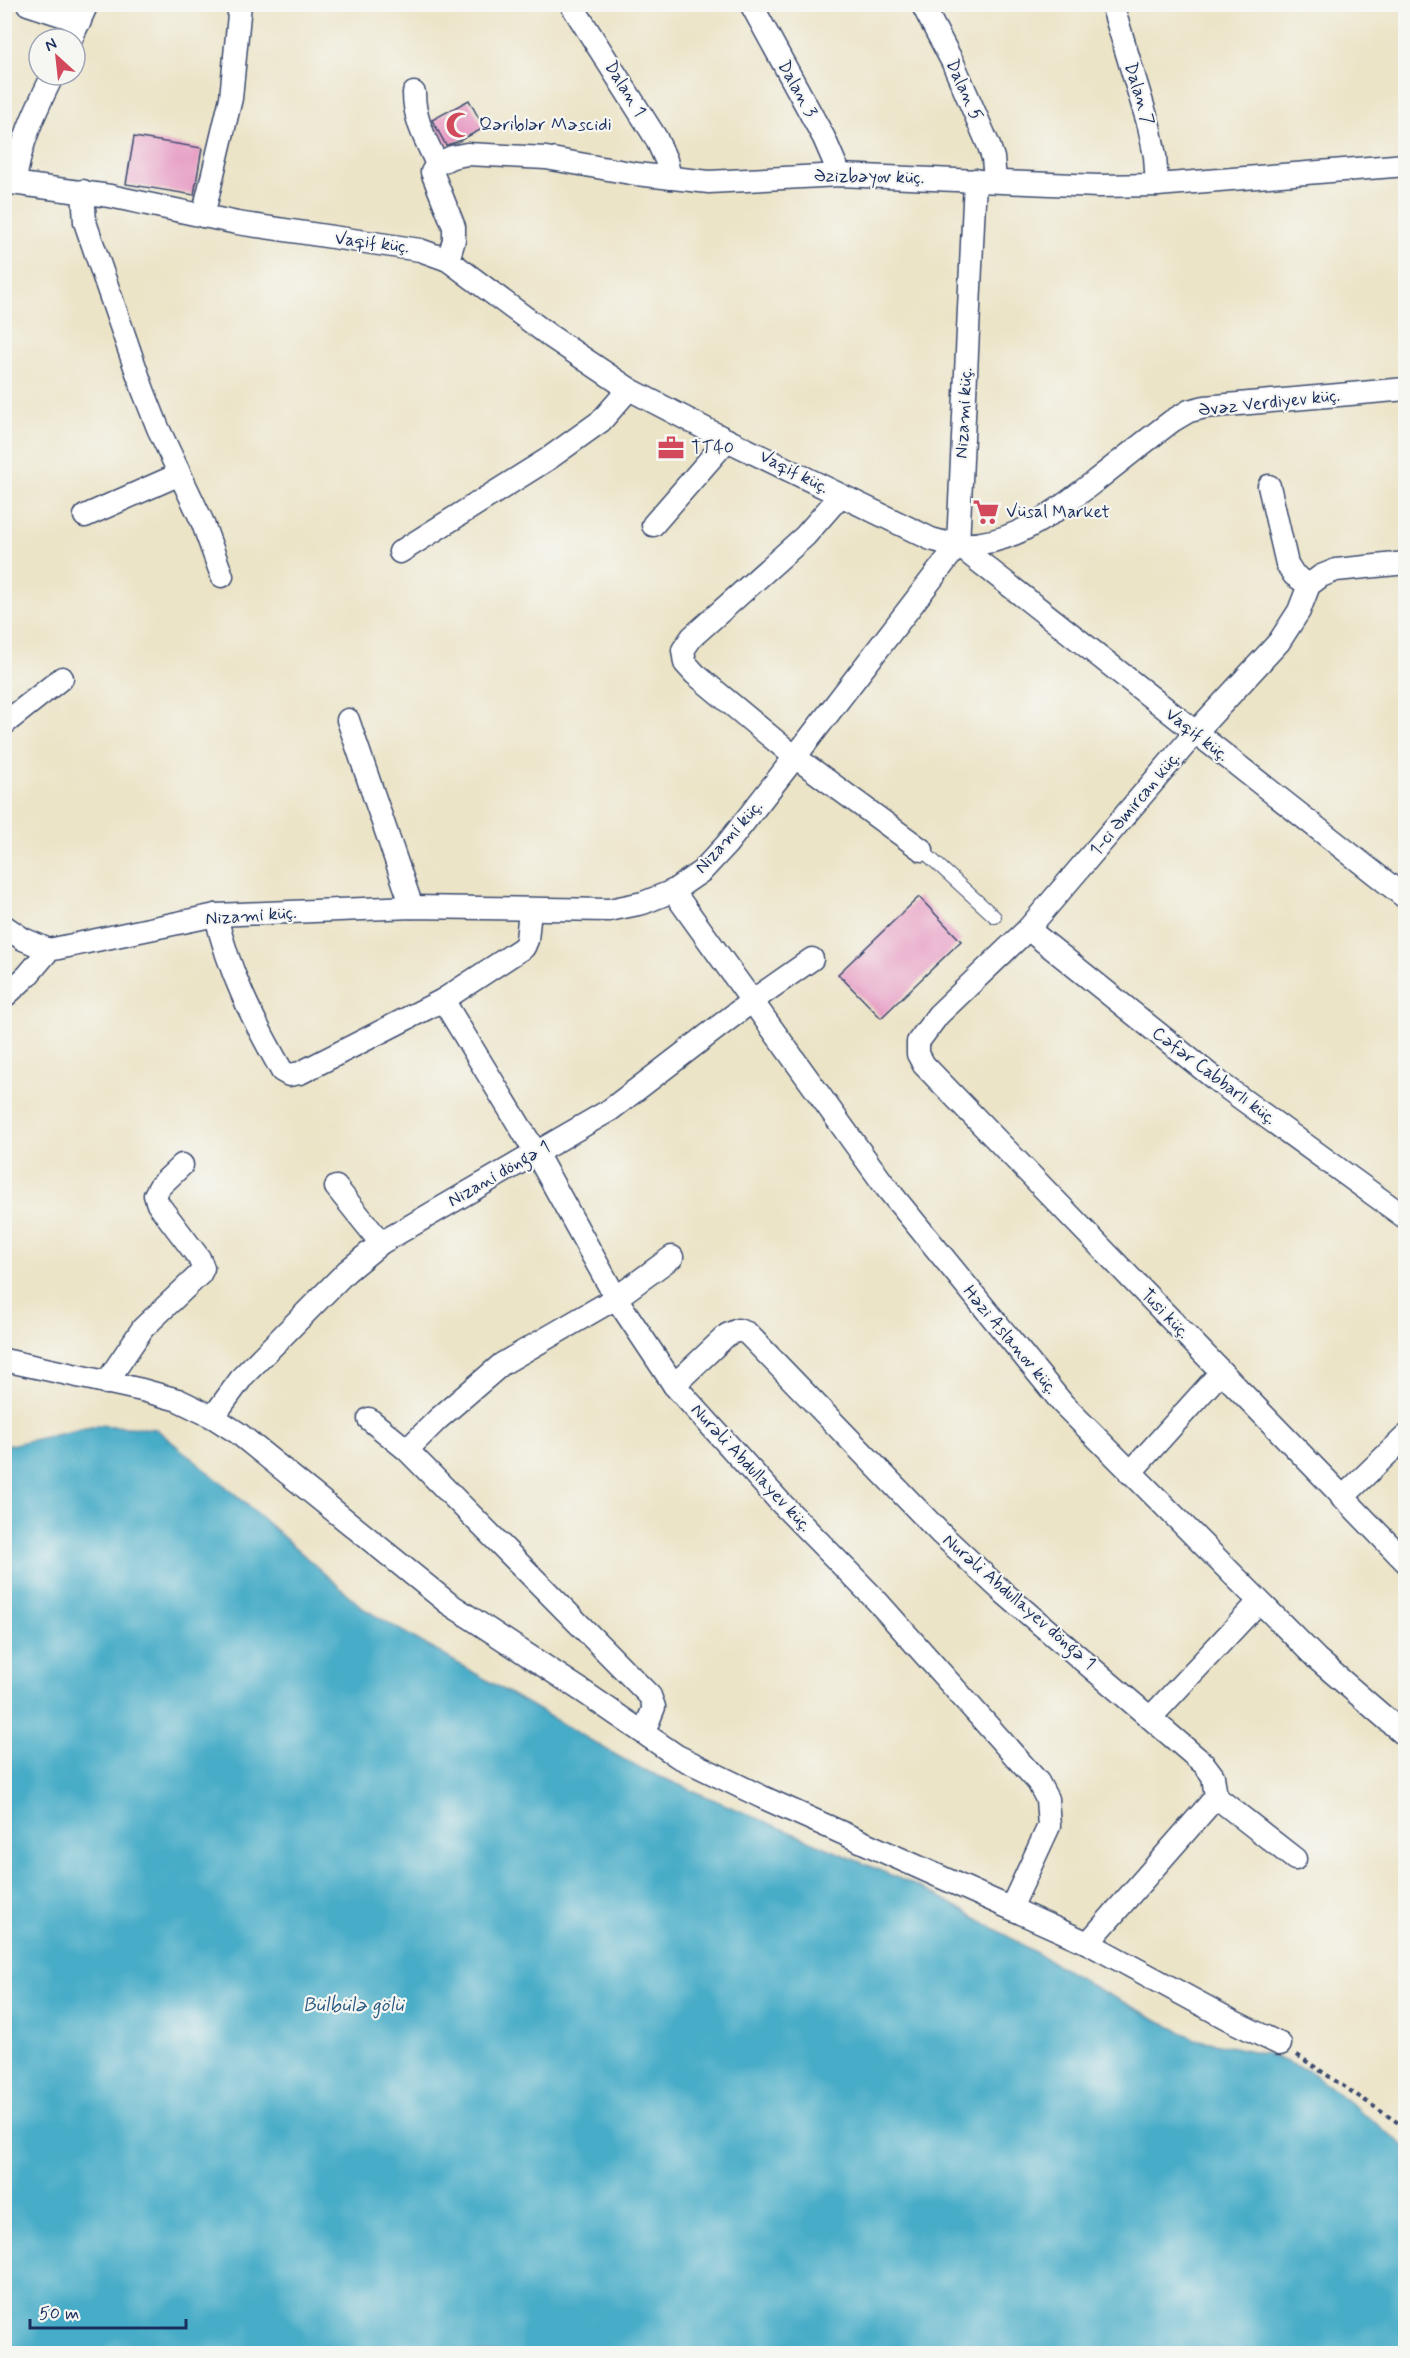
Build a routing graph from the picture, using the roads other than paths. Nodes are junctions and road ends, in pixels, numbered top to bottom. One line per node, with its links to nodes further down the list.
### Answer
1 (28, 4): 7 (street)
2 (240, 4): 18 (street)
3 (571, 4): 13 (street, Dalan 1)
4 (751, 4): 12 (street, Dalan 3)
5 (922, 4): 14 (street, Dalan 5)
6 (1112, 4): 16 (street, Dalan 7)
7 (79, 22)
8 (48, 87): 15 (street)
9 (414, 93): 10 (street)
10 (437, 164): 13 (street, Əzizbəyov küç.); 19 (street)
11 (1406, 165): 16 (street, Əzizbəyov küç.)
12 (840, 175): 13 (street, Əzizbəyov küç.); 14 (street, Əzizbəyov küç.)
13 (670, 178)
14 (985, 180): 16 (street, Əzizbəyov küç.); 28 (street, Nizami küç.)
15 (10, 182): 17 (street, Vaqif küç.)
16 (1157, 185)
17 (82, 191): 18 (street, Vaqif küç.); 23 (street)
18 (203, 216): 19 (street, Vaqif küç.)
19 (448, 260): 20 (street, Vaqif küç.)
20 (629, 388): 22 (street, Vaqif küç.); 29 (street)
21 (1406, 389): 28 (street, Əvəz Verdiyev küç.)
22 (728, 440): 25 (street, Vaqif küç.); 27 (street)
23 (180, 474): 26 (street); 31 (street)
24 (1269, 486): 32 (street)
25 (840, 496): 28 (street, Vaqif küç.); 37 (street)
26 (85, 516)
27 (653, 525)
28 (958, 545): 36 (street, Vaqif küç.); 37 (street, Nizami küç.)
29 (400, 552)
30 (1406, 564): 32 (street)
31 (222, 576)
32 (1309, 585): 36 (street, 1-ci Əmircan küç.)
33 (62, 678): 35 (street)
34 (348, 720): 41 (street)
35 (4, 724)
36 (1195, 733): 40 (street, Vaqif küç.); 46 (street, 1-ci Əmircan küç.)
37 (795, 757): 38 (street); 39 (street, Nizami küç.)
38 (922, 849): 44 (lane)
39 (673, 891): 42 (street, Nizami küç.); 51 (street, Həzi Aslanov küç.)
40 (1406, 898)
41 (412, 907): 42 (street, Nizami küç.); 43 (street, Nizami küç.)
42 (530, 910): 50 (street)
43 (216, 915): 47 (street, Nizami küç.); 50 (street)
44 (995, 917)
45 (4, 926): 47 (street)
46 (1028, 929): 52 (street, 1-ci Əmircan küç.); 56 (street, Cəfər Cabbarlı küç.)
47 (49, 950): 49 (street)
48 (812, 959): 51 (street, Nizani döngə 1)
49 (4, 997)
50 (444, 1000): 53 (street, Nurəli Abdullayev küç.)
51 (752, 1001): 53 (street, Nizani döngə 1); 68 (street, Həzi Aslanov küç.)
52 (924, 1065): 61 (street, Tusi küç.)
53 (536, 1153): 57 (street, Nizani döngə 1); 59 (street, Nurəli Abdullayev küç.)
54 (182, 1165): 62 (street)
55 (336, 1187): 57 (street)
56 (1406, 1218)
57 (381, 1243): 64 (street, Nizani döngə 1)
58 (672, 1257): 59 (street)
59 (616, 1298): 63 (street, Nurəli Abdullayev küç.); 67 (street)
60 (4, 1360): 62 (street)
61 (1221, 1372): 68 (street); 69 (street, Tusi küç.)
62 (106, 1383): 64 (street)
63 (674, 1385): 72 (street, Nurəli Abdullayev döngə 1); 77 (street, Nurəli Abdullayev küç.)
64 (213, 1417): 73 (street)
65 (369, 1419): 67 (street)
66 (1406, 1436): 69 (street)
67 (406, 1450): 73 (street)
68 (1130, 1473): 71 (street, Həzi Aslanov küç.)
69 (1342, 1498): 70 (street, Tusi küç.)
70 (1406, 1562)
71 (1259, 1602): 72 (street); 74 (street, Həzi Aslanov küç.)
72 (1151, 1716): 75 (street, Nurəli Abdullayev döngə 1)
73 (644, 1732): 77 (street)
74 (1406, 1736)
75 (1216, 1797): 76 (street); 78 (street)
76 (1295, 1859)
77 (1011, 1908): 78 (street)
78 (1088, 1943): 79 (street)
79 (1280, 2044)

